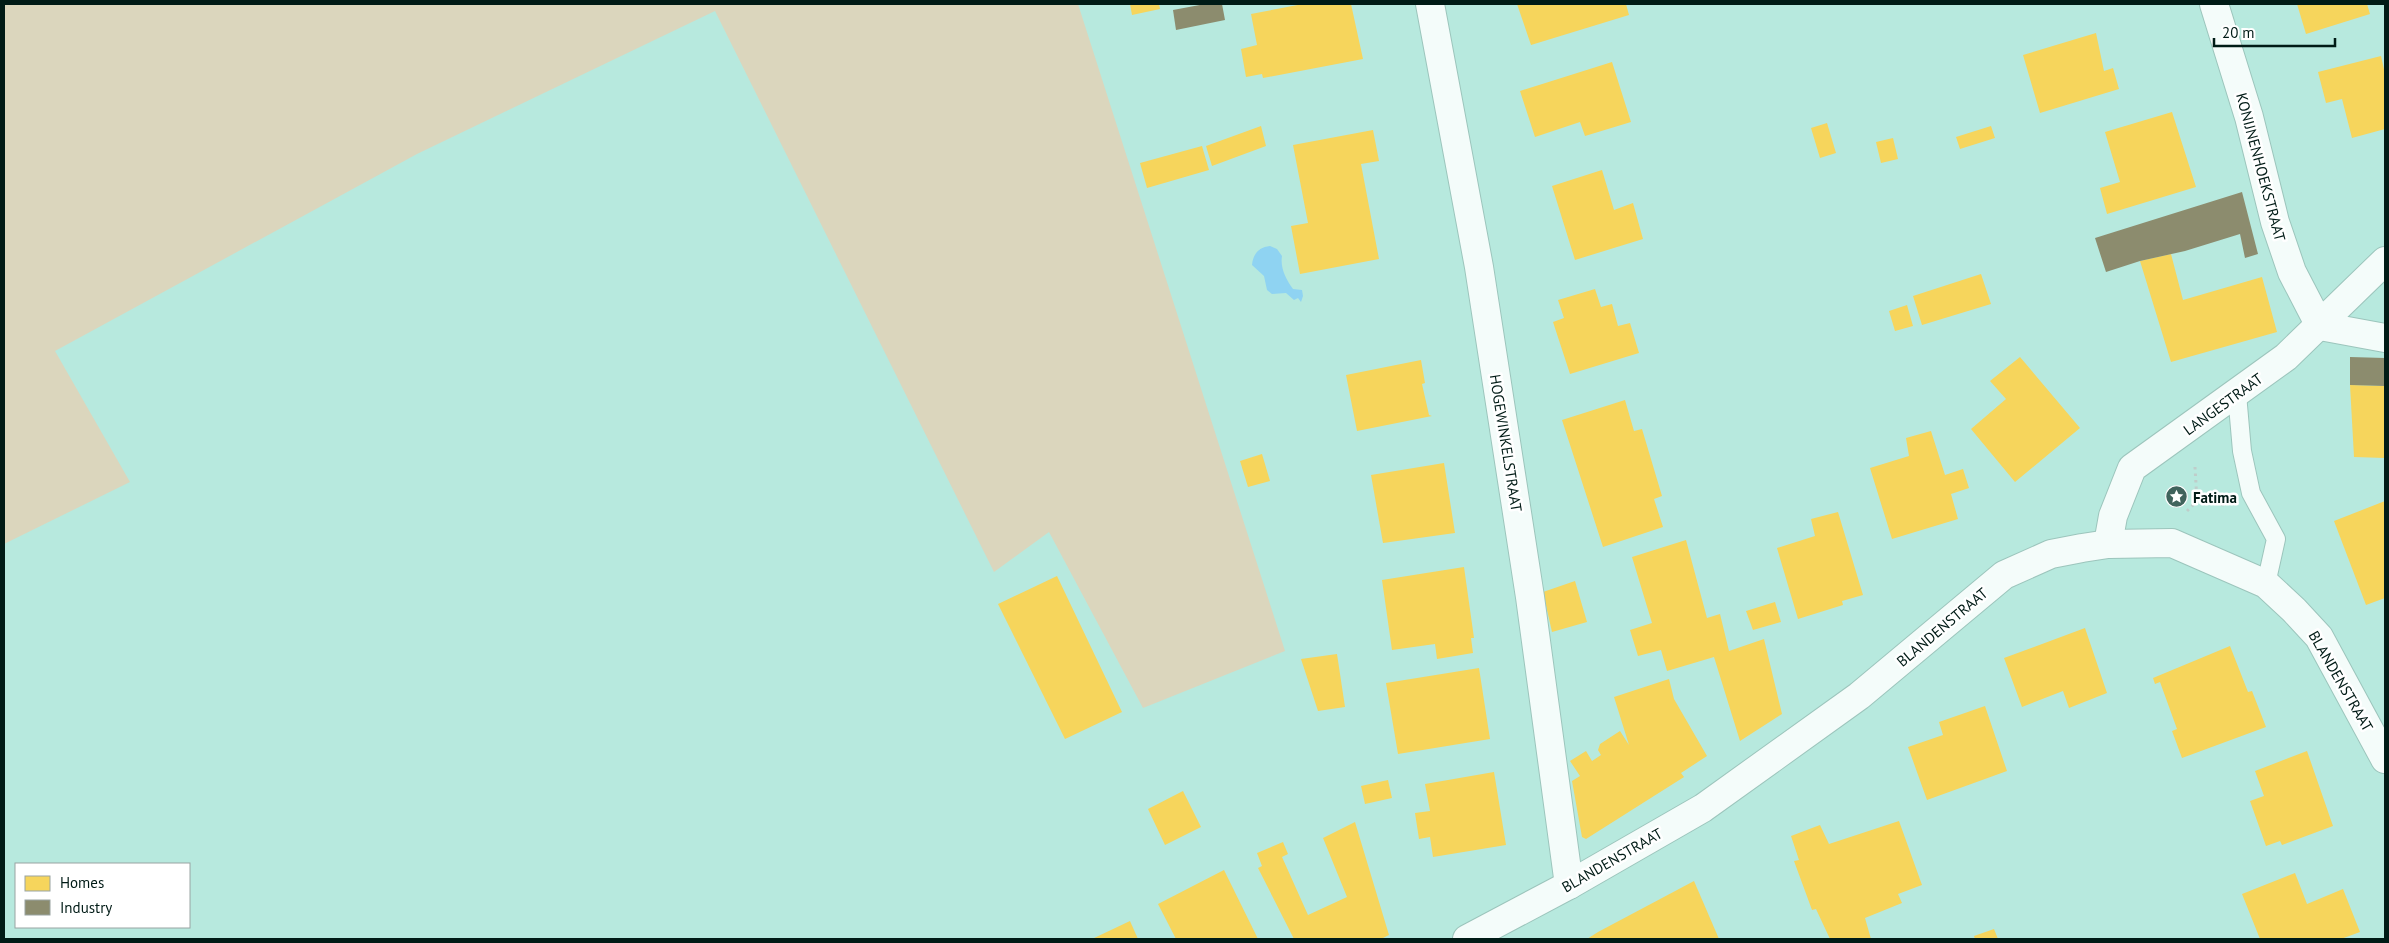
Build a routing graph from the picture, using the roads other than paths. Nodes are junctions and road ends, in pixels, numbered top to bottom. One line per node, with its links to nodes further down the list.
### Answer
1 (1430, 4): 10 (street, HOGEWINKELSTRAAT)
2 (2214, 4): 4 (street, KONIJNENHOEKSTRAAT)
3 (2385, 261): 4 (street, LANGESTRAAT)
4 (2320, 326): 5 (street); 6 (street, LANGESTRAAT)
5 (2385, 338)
6 (2237, 394): 7 (street, LANGESTRAAT); 8 (lane)
7 (2108, 544): 8 (street, BLANDENSTRAAT); 10 (street, BLANDENSTRAAT)
8 (2266, 584): 9 (street, BLANDENSTRAAT)
9 (2385, 759)
10 (1569, 885): 11 (street, BLANDENSTRAAT)
11 (1467, 939)

